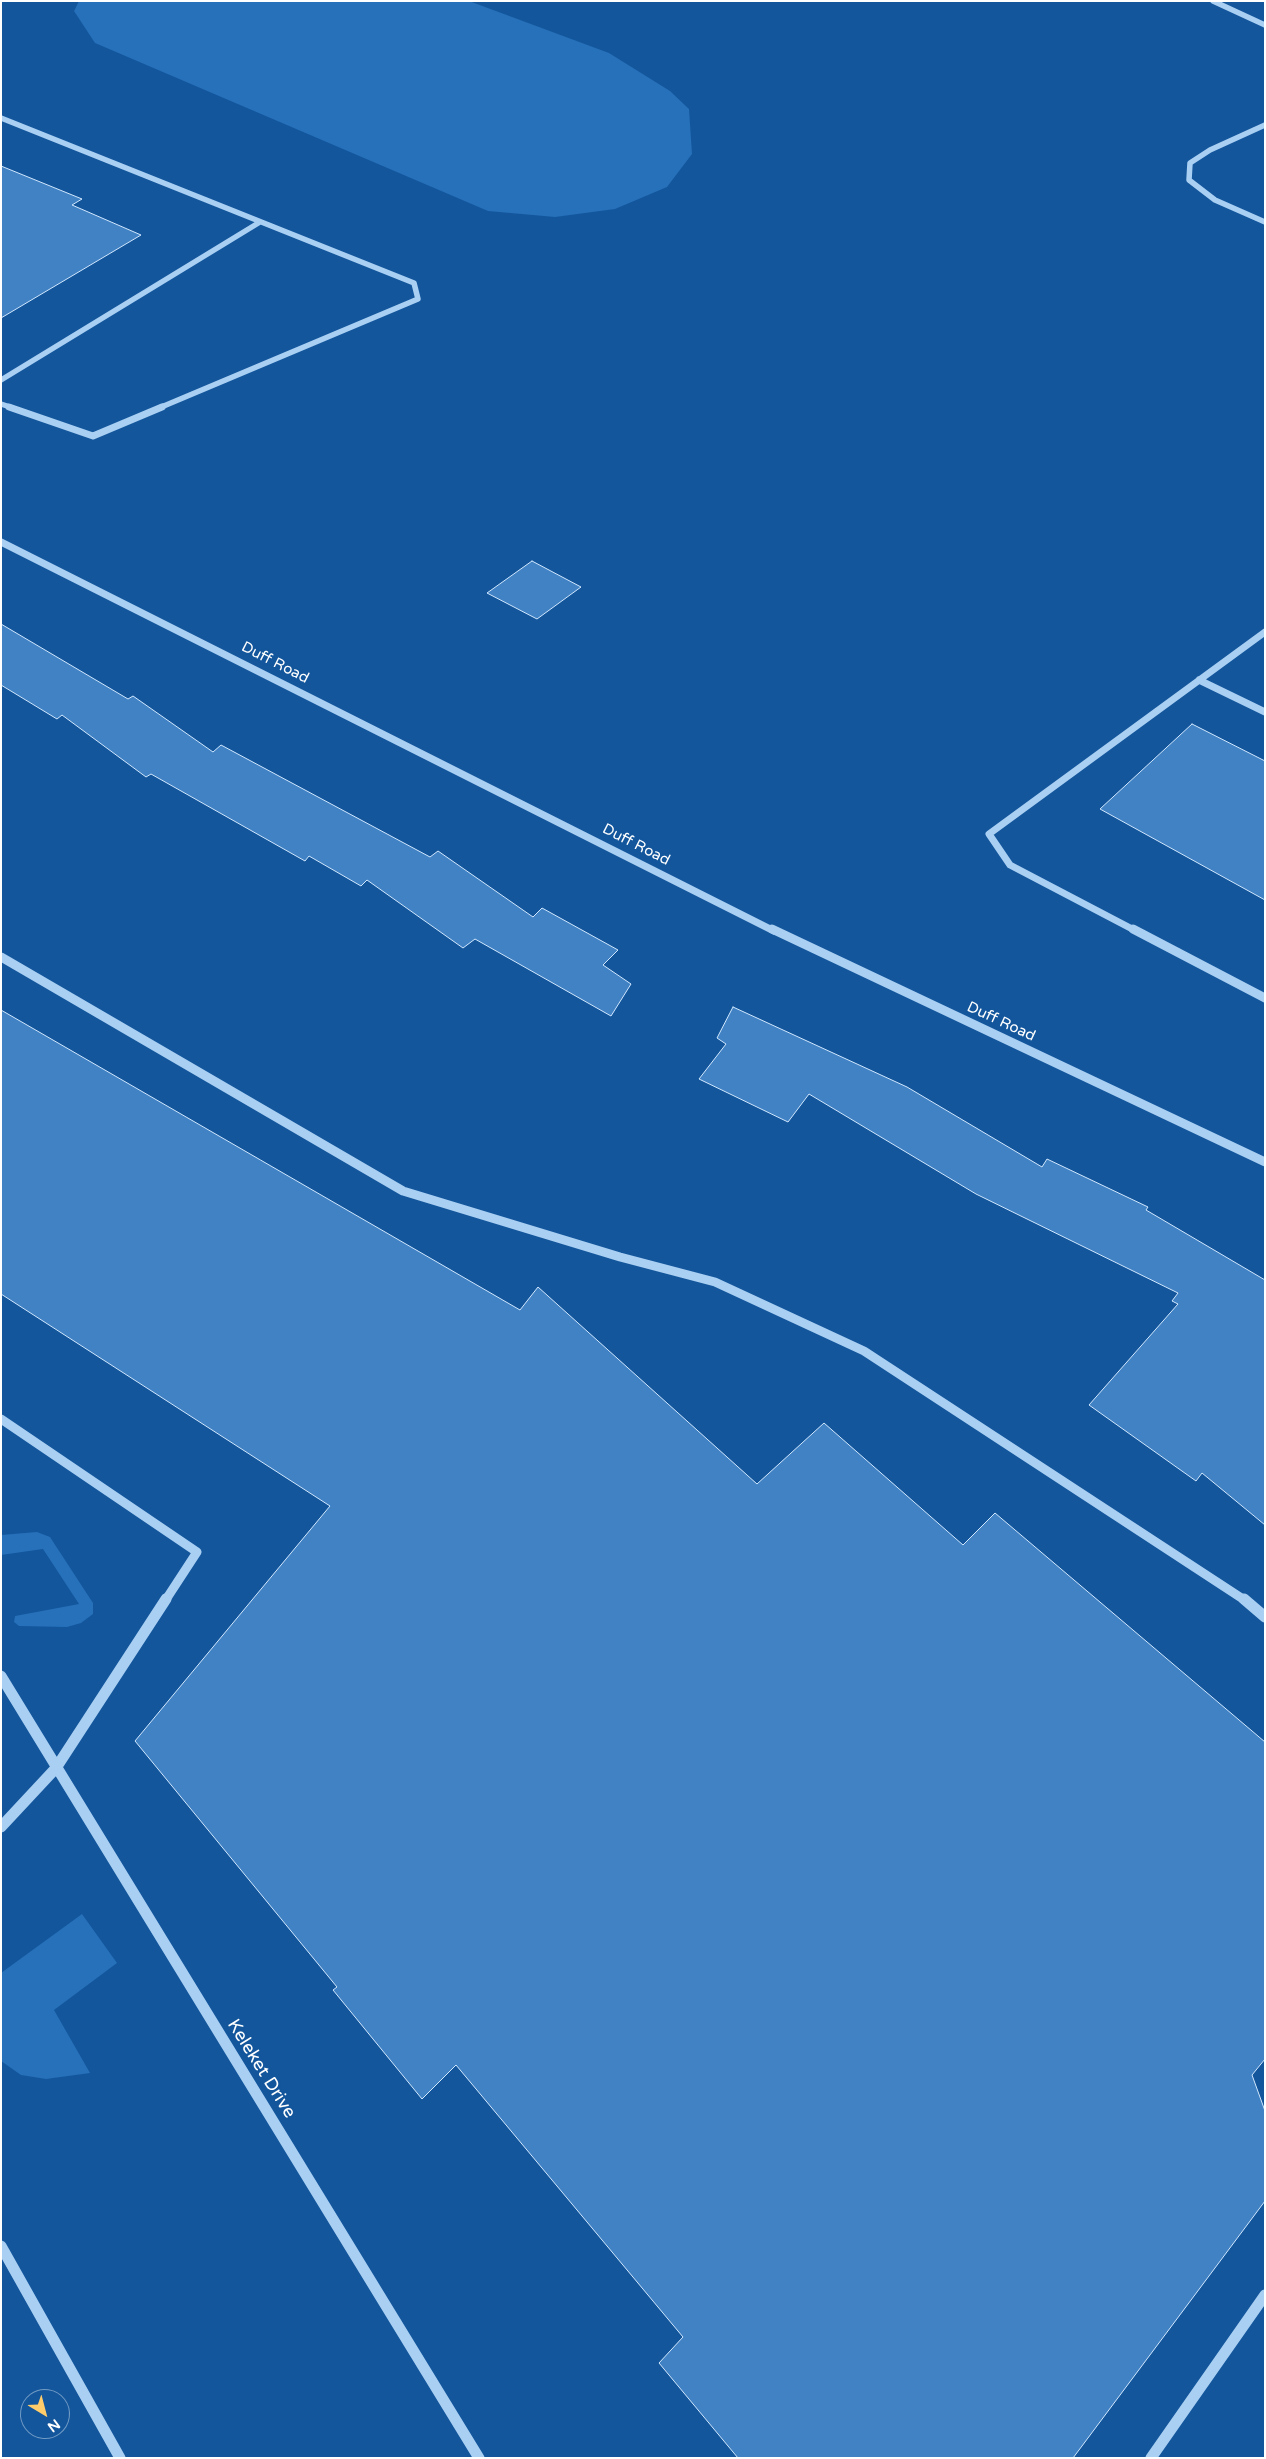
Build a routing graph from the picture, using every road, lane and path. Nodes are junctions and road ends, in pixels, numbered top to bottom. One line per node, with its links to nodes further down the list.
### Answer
1 (1213, 1): 2 (street)
2 (1265, 25)
3 (1, 118): 5 (street)
4 (1265, 125): 6 (street)
5 (260, 222): 7 (street); 8 (street)
6 (1265, 222)
7 (1, 380)
8 (1, 404)
9 (1, 542): 15 (street, Duff Road)
10 (1265, 632): 11 (street)
11 (1199, 680): 12 (street); 14 (street)
12 (1265, 712)
13 (1, 957): 17 (street)
14 (1265, 998)
15 (1265, 1162)
16 (1, 1419): 19 (street)
17 (1265, 1616)
18 (1, 1676): 19 (street, Keleket Drive)
19 (56, 1768): 20 (street); 25 (street, Keleket Drive)
20 (1, 1827)
21 (1, 2246): 24 (street)
22 (1265, 2295): 23 (street)
23 (1152, 2457)
24 (120, 2458)
25 (479, 2458)

